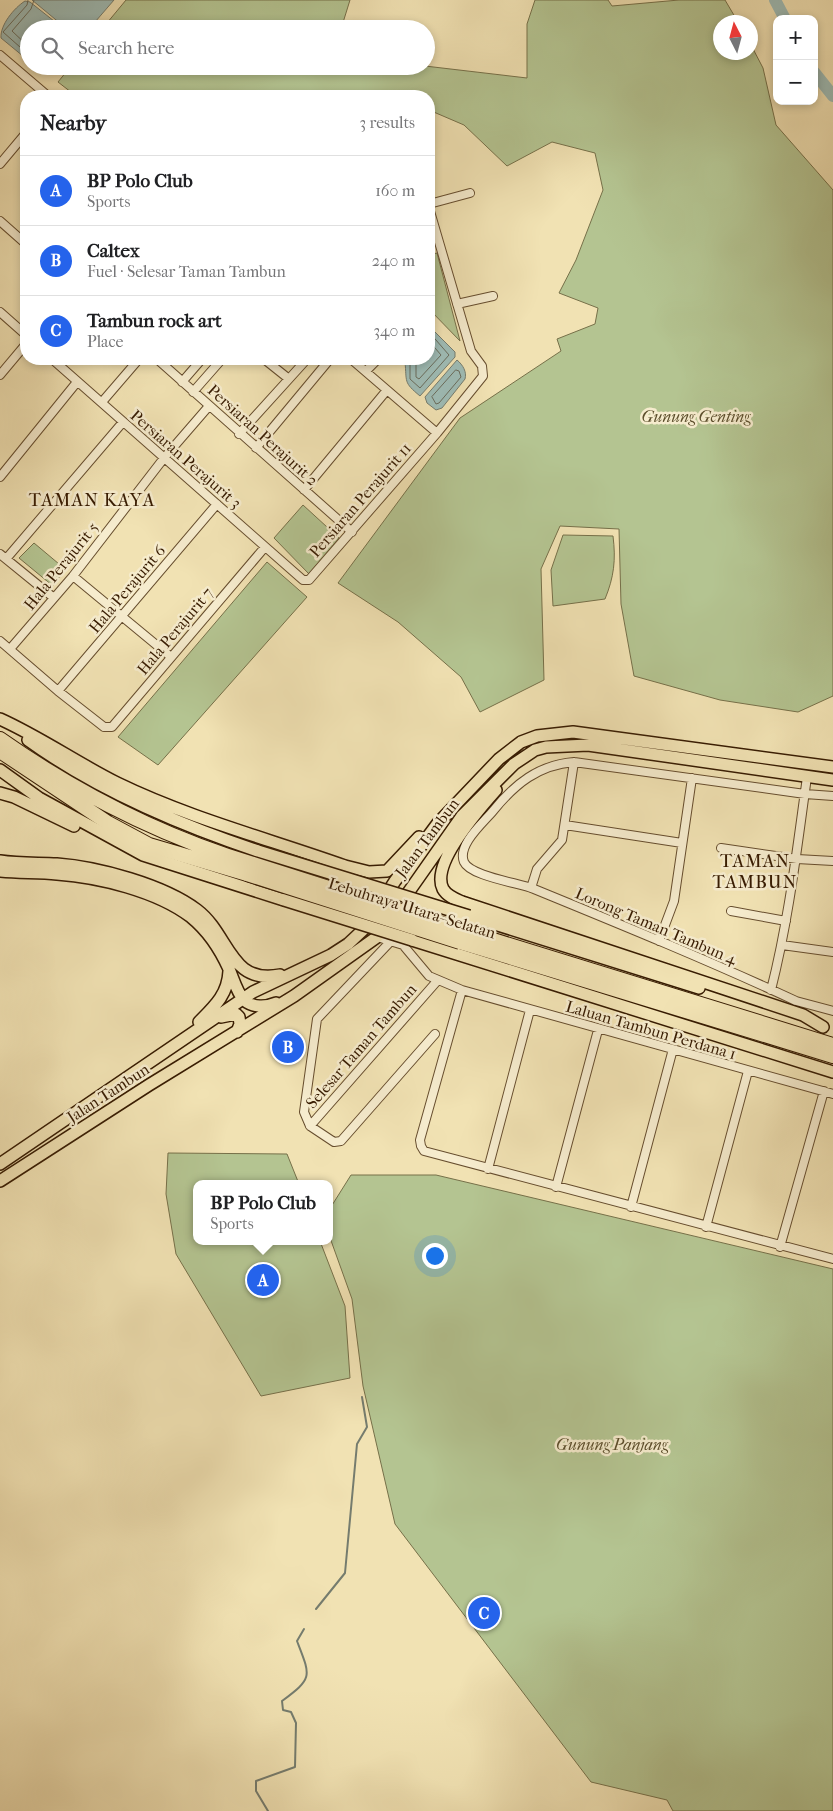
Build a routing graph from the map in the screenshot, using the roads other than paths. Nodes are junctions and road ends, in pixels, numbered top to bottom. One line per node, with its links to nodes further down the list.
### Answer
1 (1, 58): 2 (street)
2 (20, 73)
3 (22, 75): 4 (street)
4 (41, 90)
5 (20, 140): 6 (street)
6 (0, 164)
7 (470, 193): 8 (street)
8 (435, 202)
9 (0, 220): 11 (street)
10 (435, 229): 13 (street)
11 (20, 237)
12 (493, 296): 13 (street)
13 (457, 304): 37 (street, Persiaran Perajurit 11)
14 (0, 312): 15 (street)
15 (20, 330)
16 (20, 351): 28 (street)
17 (59, 365): 30 (street, Persiaran Perajurit 3)
18 (134, 365): 34 (street)
19 (164, 365): 31 (street, Persiaran Perajurit 2)
20 (197, 365): 31 (street)
21 (217, 365): 33 (street)
22 (271, 365): 29 (street)
23 (302, 365): 29 (street)
24 (325, 365): 39 (street)
25 (358, 365): 27 (street)
26 (372, 365): 27 (street)
27 (366, 371): 32 (street)
28 (0, 375)
29 (289, 380): 38 (street)
30 (77, 382): 34 (street, Persiaran Perajurit 3); 41 (street)
31 (182, 382): 33 (street, Persiaran Perajurit 2)
32 (387, 390): 37 (street); 42 (street)
33 (193, 392): 35 (street, Persiaran Perajurit 2)
34 (102, 402): 36 (street, Persiaran Perajurit 3)
35 (209, 406): 38 (street, Persiaran Perajurit 2); 40 (street, Hala Perajurit 5)
36 (123, 422): 40 (street, Persiaran Perajurit 3); 46 (street)
37 (437, 433): 44 (street, Persiaran Perajurit 11)
38 (240, 434): 39 (street, Persiaran Perajurit 2)
39 (256, 448): 42 (street, Persiaran Perajurit 2)
40 (164, 458): 43 (street, Persiaran Perajurit 3); 47 (street, Hala Perajurit 5)
41 (0, 477)
42 (304, 490): 44 (street, Persiaran Perajurit 2)
43 (217, 504): 45 (street, Persiaran Perajurit 3); 50 (street, Hala Perajurit 6)
44 (352, 532): 48 (street, Persiaran Perajurit 11)
45 (265, 547): 48 (street, Persiaran Perajurit 3); 53 (street, Hala Perajurit 7)
46 (3, 557): 49 (street)
47 (73, 576): 49 (street, Hala Perajurit 5); 50 (street)
48 (303, 580)
49 (54, 598): 52 (street, Hala Perajurit 5)
50 (121, 617): 53 (street); 54 (street, Hala Perajurit 6)
51 (0, 641): 52 (street)
52 (10, 649): 54 (street)
53 (171, 657): 54 (street, Hala Perajurit 7)
54 (58, 691)
55 (0, 719): 68 (main road); 97 (main road, bridge)
56 (0, 739): 76 (highway, Lebuhraya Utara–Selatan)
57 (0, 751): 76 (highway, Lebuhraya Utara–Selatan)
58 (574, 762): 63 (street); 69 (street); 78 (street, Lorong Taman Tambun 4)
59 (514, 764): 62 (main road, Jalan Tambun); 82 (main road, Jalan Tambun); 97 (main road)
60 (833, 767): 68 (main road, Jalan Tambun)
61 (0, 770): 72 (main road)
62 (807, 777): 64 (main road, Jalan Tambun); 66 (street)
63 (692, 778): 66 (street); 70 (street)
64 (833, 780)
65 (0, 793): 72 (main road)
66 (805, 794): 67 (street); 73 (street)
67 (833, 796)
68 (438, 823): 88 (main road, Jalan Tambun)
69 (564, 825): 70 (street); 78 (street)
70 (682, 842): 84 (street)
71 (721, 848): 73 (street)
72 (142, 854): 106 (main road, bridge)
73 (797, 859): 75 (street); 80 (street)
74 (0, 861): 88 (main road)
75 (833, 861)
76 (250, 869): 81 (highway, Lebuhraya Utara–Selatan, bridge)
77 (0, 871): 87 (main road)
78 (531, 888): 84 (street, Lorong Taman Tambun 4)
79 (731, 911): 80 (street)
80 (786, 922): 85 (street)
81 (462, 936): 101 (highway, Lebuhraya Utara–Selatan); 104 (highway, Lebuhraya Utara–Selatan)
82 (376, 937): 83 (street, Laluan Tambun Perdana 1); 92 (main road, Jalan Tambun)
83 (391, 940): 89 (street, Laluan Tambun Perdana 1); 109 (street, Selesar Taman Tambun)
84 (659, 941): 91 (street, Lorong Taman Tambun 4)
85 (782, 945): 86 (street); 91 (street)
86 (833, 952)
87 (229, 968): 93 (main road); 103 (main road)
88 (293, 973): 93 (main road, Jalan Tambun)
89 (438, 980): 90 (street, Laluan Tambun Perdana 1); 109 (street, Selesar Taman Tambun)
90 (462, 990): 94 (street, Laluan Tambun Perdana 1); 113 (street)
91 (772, 990): 95 (street, Lorong Taman Tambun 4)
92 (293, 997): 93 (main road); 99 (main road, Jalan Tambun)
93 (243, 999): 96 (main road, Jalan Tambun)
94 (530, 1010): 98 (street, Laluan Tambun Perdana 1); 113 (street)
95 (833, 1011)
96 (210, 1022): 99 (main road); 103 (main road, Jalan Tambun)
97 (828, 1028)
98 (598, 1030): 102 (street, Laluan Tambun Perdana 1); 116 (street)
99 (237, 1032): 110 (main road, Jalan Tambun)
100 (435, 1034): 109 (street)
101 (833, 1045)
102 (673, 1049): 105 (street, Laluan Tambun Perdana 1); 117 (street)
103 (167, 1052): 111 (main road, Jalan Tambun)
104 (833, 1056)
105 (748, 1071): 107 (street, Laluan Tambun Perdana 1); 118 (street)
106 (833, 1072)
107 (824, 1091): 108 (street, Laluan Tambun Perdana 1); 119 (street)
108 (833, 1094)
109 (310, 1126)
110 (77, 1132): 111 (main road); 115 (main road, Jalan Tambun)
111 (21, 1152): 112 (main road, Jalan Tambun); 114 (main road)
112 (0, 1164)
113 (488, 1169): 116 (street)
114 (0, 1176)
115 (0, 1181)
116 (556, 1187): 117 (street)
117 (632, 1207): 118 (street)
118 (706, 1227): 119 (street)
119 (780, 1247): 120 (street)
120 (833, 1259)

